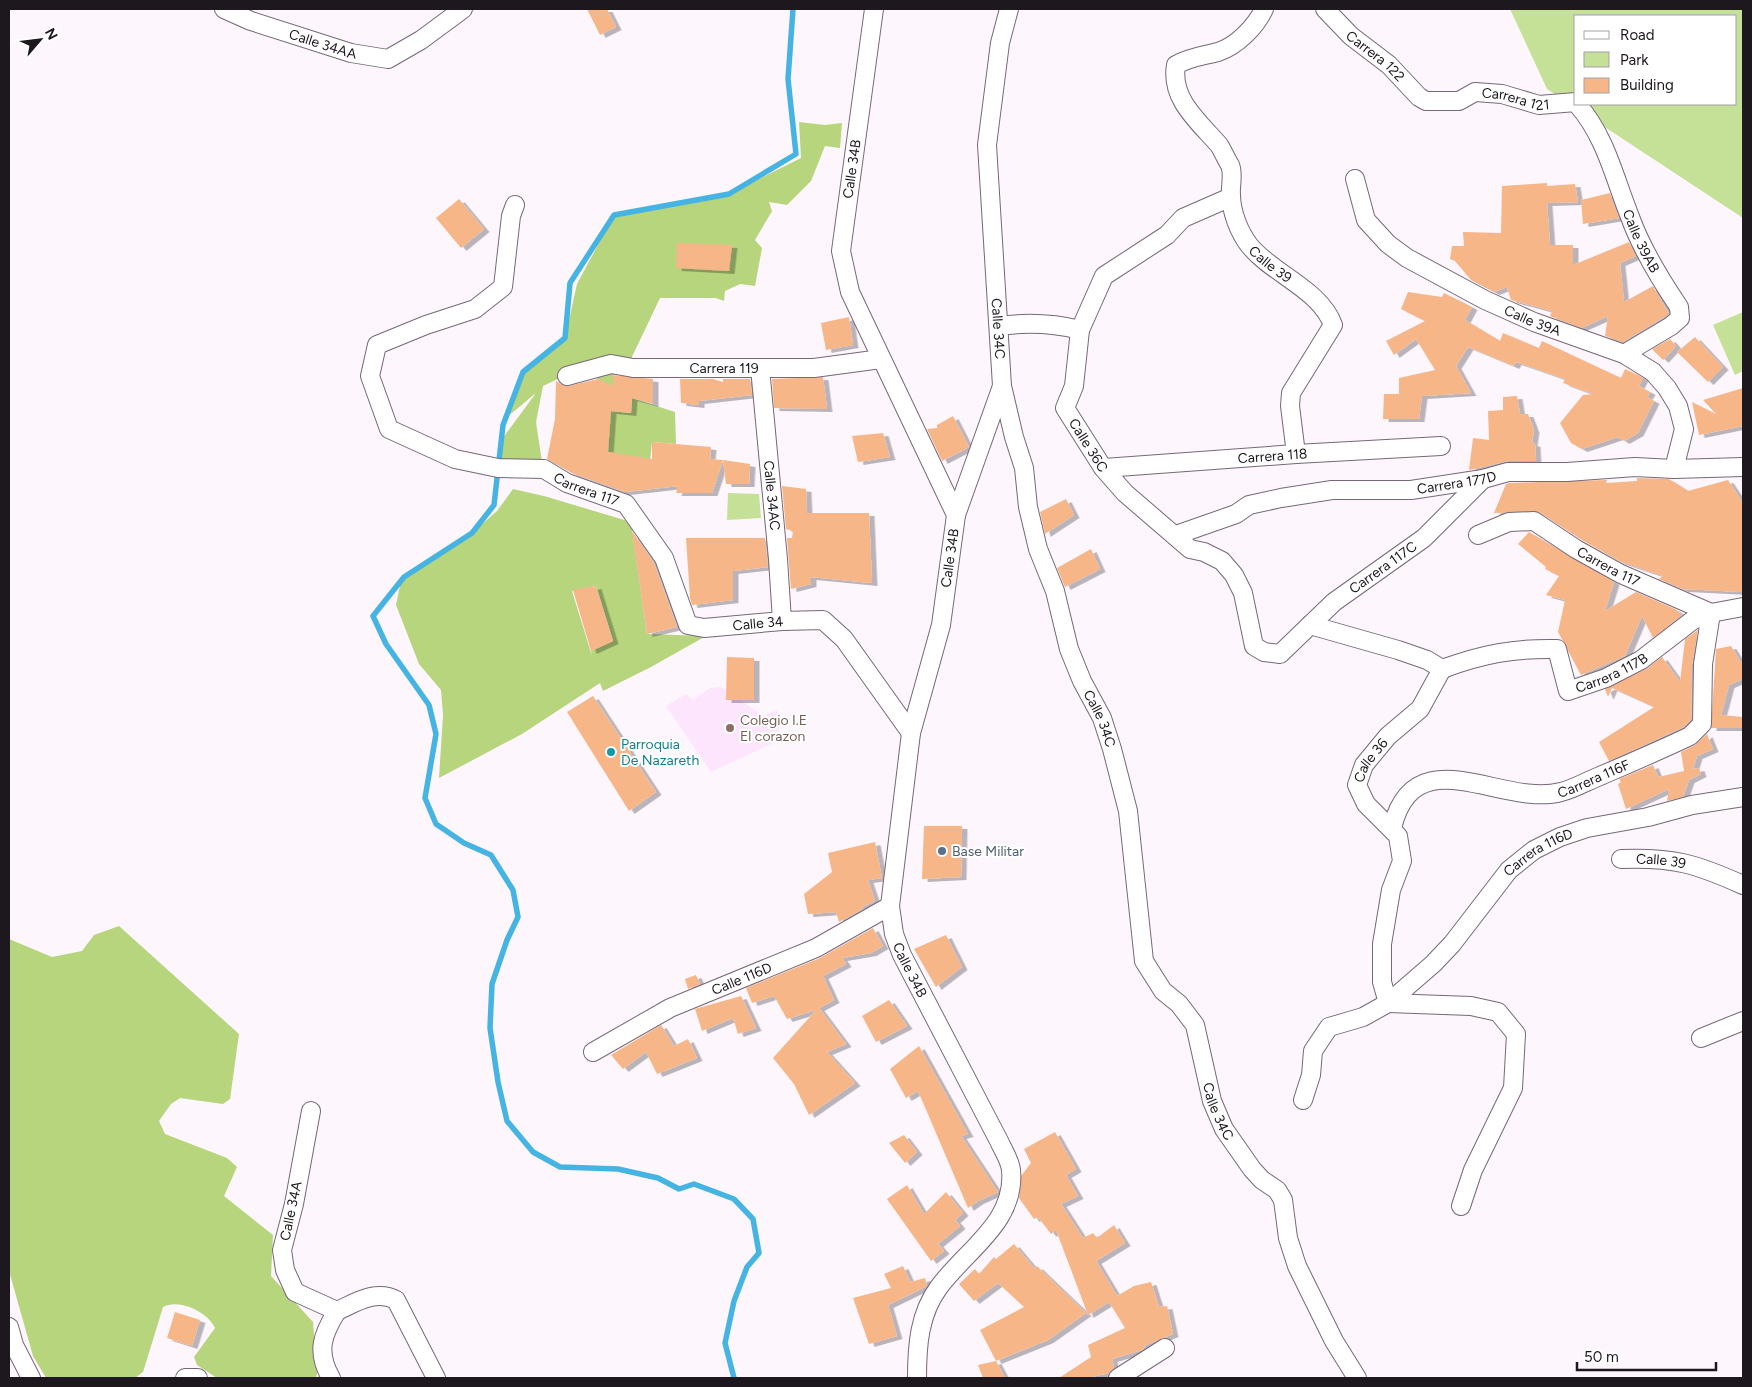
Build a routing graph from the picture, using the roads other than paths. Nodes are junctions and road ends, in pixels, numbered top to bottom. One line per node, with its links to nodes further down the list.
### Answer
1 (224, 9): 2 (street, Calle 34AA)
2 (463, 9)
3 (874, 9): 16 (street, Calle 34B)
4 (1009, 9): 13 (street, Calle 34C)
5 (1264, 9): 11 (street, Calle 39)
6 (1324, 9): 7 (street, Carrera 122)
7 (1426, 101): 8 (street, Carrera 121)
8 (1574, 103)
9 (1579, 105): 15 (street, Calle 39AB)
10 (1354, 179): 15 (street, Calle 39A)
11 (1231, 197): 14 (street, Calle 36C); 21 (street, Calle 39)
12 (516, 205): 26 (street, Carrera 117)
13 (999, 326): 14 (street); 19 (street, Calle 34C)
14 (1080, 330): 23 (street, Calle 36C)
15 (1624, 354): 24 (street, Calle 39A)
16 (881, 359): 17 (street, Carrera 119); 27 (street, Calle 34B)
17 (760, 368): 18 (street, Carrera 119); 32 (street, Calle 34AC)
18 (567, 376)
19 (1002, 386): 27 (street, Calle 34B); 59 (street, Calle 34C)
20 (1440, 446): 21 (street, Carrera 118)
21 (1296, 454): 23 (street, Carrera 118)
22 (1743, 467): 24 (street, Carrera 177D)
23 (1104, 468): 28 (street, Calle 36C)
24 (1674, 470): 25 (street, Carrera 177D)
25 (1483, 479): 28 (street, Carrera 177D); 33 (street, Carrera 117C)
26 (626, 504): 32 (street, Calle 34)
27 (956, 515): 36 (street, Calle 34B)
28 (1176, 535): 34 (street, Calle 36C)
29 (1478, 535): 31 (street, Carrera 117)
30 (1743, 607): 31 (street)
31 (1711, 613): 35 (street, Carrera 117B); 38 (street, Carrera 116F)
32 (782, 621): 36 (street, Calle 34)
33 (1310, 625): 34 (street, Carrera 117C); 35 (street)
34 (1280, 654)
35 (1442, 669): 38 (street, Calle 36)
36 (911, 733): 41 (street, Calle 34B)
37 (1743, 797): 42 (street, Carrera 116D)
38 (1392, 828): 42 (street, Calle 36)
39 (1621, 859): 40 (street, Calle 39)
40 (1743, 885)
41 (890, 906): 45 (street, Calle 116D); 57 (street, Calle 34B)
42 (1388, 1004): 46 (street); 48 (street)
43 (1743, 1021): 44 (street)
44 (1701, 1038)
45 (593, 1052)
46 (1303, 1100)
47 (310, 1111): 49 (street, Calle 34A)
48 (1461, 1206)
49 (337, 1311): 55 (street); 56 (street)
50 (9, 1327): 52 (street)
51 (1165, 1348): 58 (street)
52 (31, 1378)
53 (185, 1378): 54 (street)
54 (198, 1378)
55 (330, 1378)
56 (436, 1378)
57 (917, 1378)
58 (1118, 1378)
59 (1357, 1378)

